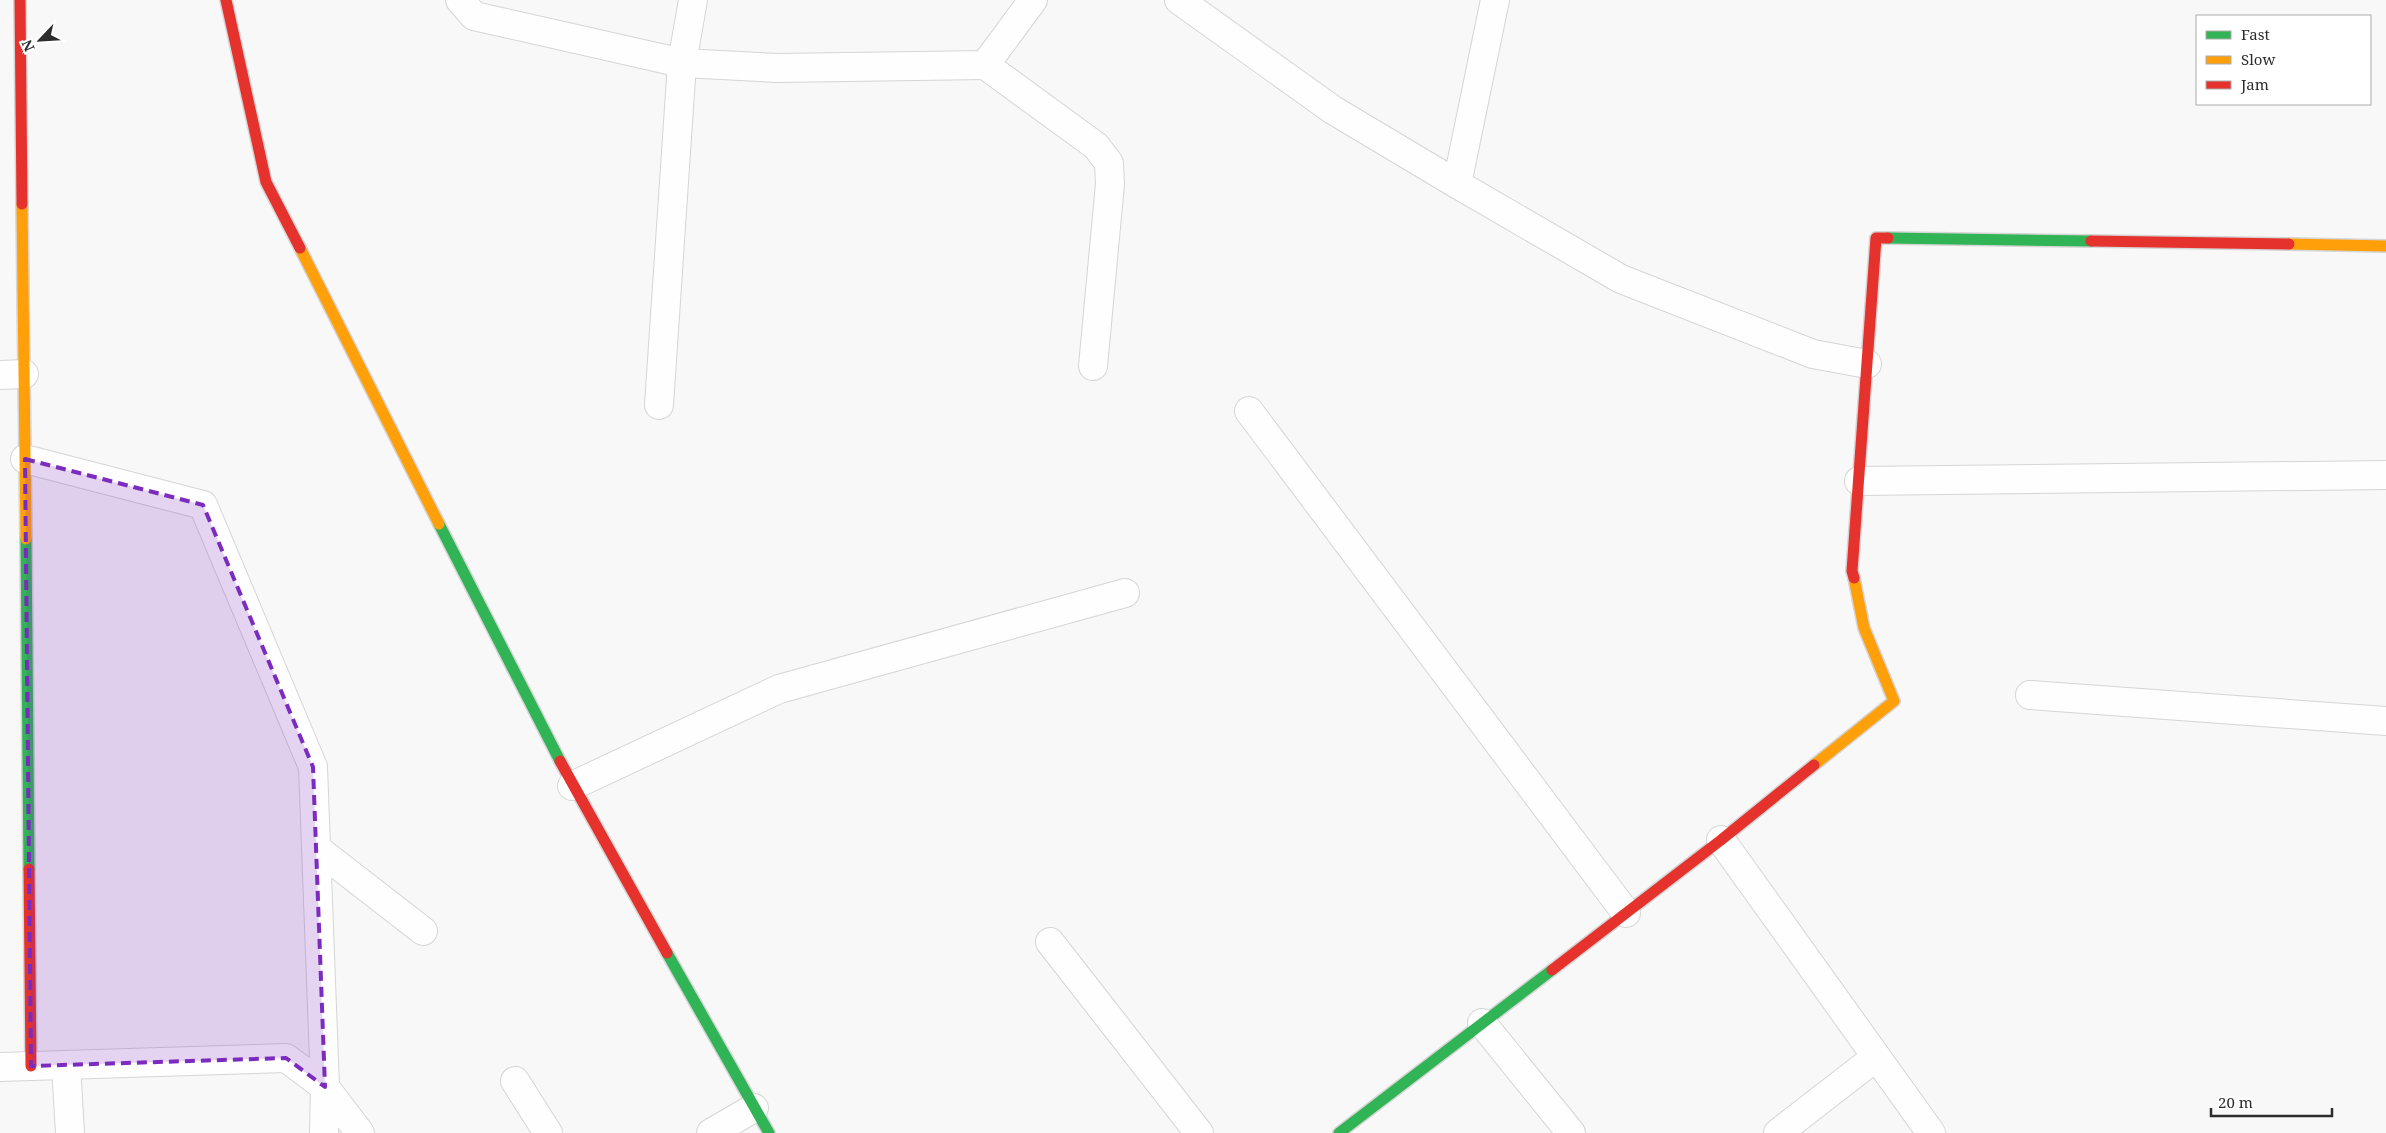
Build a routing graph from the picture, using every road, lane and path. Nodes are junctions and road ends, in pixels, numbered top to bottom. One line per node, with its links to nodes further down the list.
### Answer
1 (20, 0): 14 (street)
2 (226, 0): 23 (street)
3 (460, 0): 8 (street)
4 (693, 0): 8 (street)
5 (1033, 0): 9 (street)
6 (1179, 0): 10 (street)
7 (1495, 0): 10 (street)
8 (682, 63): 9 (street); 15 (street)
9 (985, 65): 13 (street)
10 (1456, 184): 12 (street)
11 (2386, 246): 12 (street)
12 (1868, 364): 19 (street)
13 (1094, 366)
14 (12, 374): 17 (street)
15 (659, 405)
16 (1249, 411): 26 (street)
17 (25, 459): 25 (street); 32 (street)
18 (2386, 475): 19 (street)
19 (1859, 481): 24 (street)
20 (1125, 593): 23 (street)
21 (2030, 695): 22 (street)
22 (2386, 721)
23 (572, 786): 36 (street)
24 (1721, 840): 26 (street); 30 (street)
25 (316, 848): 27 (street); 35 (street)
26 (1626, 913): 29 (street)
27 (423, 931)
28 (1050, 942): 43 (street)
29 (1482, 1023): 44 (street); 45 (street)
30 (1876, 1057): 46 (street); 47 (street)
31 (66, 1065): 32 (street); 35 (street); 37 (street)
32 (31, 1066): 33 (street)
33 (0, 1067)
34 (514, 1081): 40 (street)
35 (324, 1087): 38 (street); 39 (street)
36 (754, 1108): 41 (street); 42 (street)
37 (70, 1133)
38 (324, 1133)
39 (360, 1133)
40 (548, 1133)
41 (711, 1133)
42 (769, 1133)
43 (1199, 1133)
44 (1339, 1133)
45 (1571, 1133)
46 (1778, 1133)
47 (1931, 1133)

